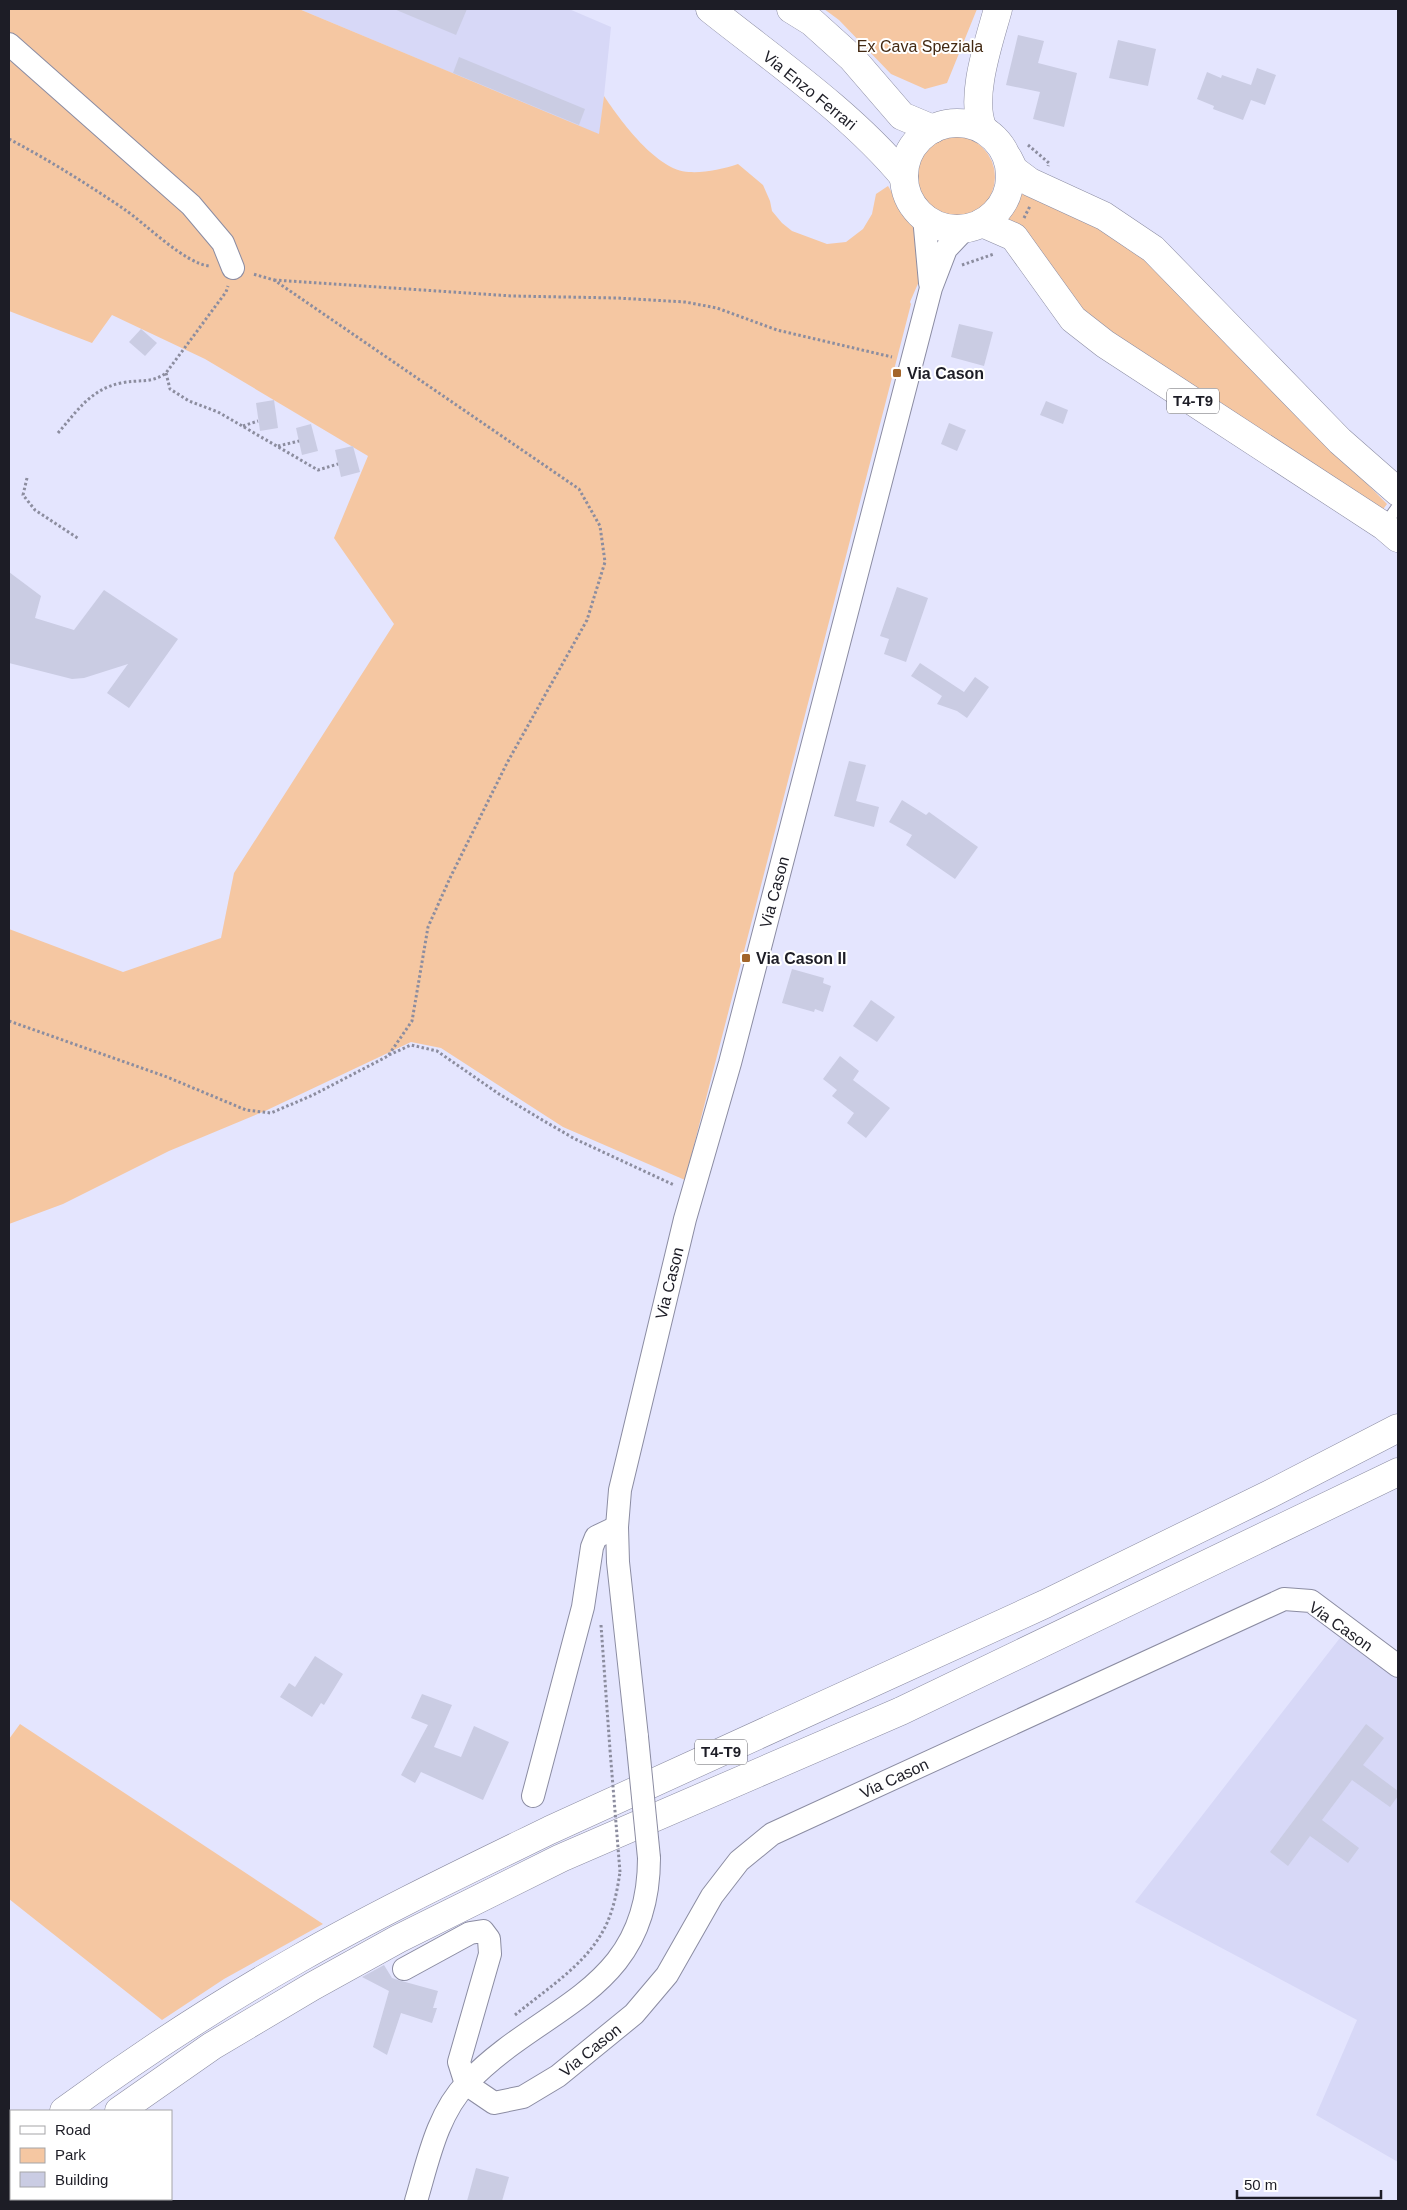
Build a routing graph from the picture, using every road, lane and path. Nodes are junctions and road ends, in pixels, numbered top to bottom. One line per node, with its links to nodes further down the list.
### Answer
1 (710, 9): 11 (main road, Via Enzo Ferrari)
2 (791, 9): 6 (main road)
3 (998, 9): 5 (main road)
4 (9, 44): 18 (street)
5 (988, 47): 6 (main road); 7 (main road)
6 (939, 127): 7 (main road); 11 (main road)
7 (983, 129): 9 (main road)
8 (9, 139): 18 (path)
9 (1015, 149): 10 (path); 15 (main road); 30 (main road)
10 (1047, 169)
11 (904, 177): 13 (main road)
12 (1032, 203): 14 (path)
13 (924, 217): 15 (main road); 20 (street, Via Cason)
14 (1020, 224)
15 (973, 226): 20 (street, Via Cason); 31 (main road, T4-T9)
16 (1000, 252): 17 (path)
17 (959, 266)
18 (233, 268): 19 (path); 22 (path)
19 (274, 280): 21 (path); 34 (path)
20 (931, 288): 21 (street, Via Cason)
21 (912, 360): 35 (street, Via Cason)
22 (166, 373): 24 (path); 25 (path)
23 (258, 421): 24 (path)
24 (243, 427): 27 (path)
25 (58, 433)
26 (298, 441): 27 (path)
27 (277, 446): 28 (path)
28 (338, 464)
29 (27, 478): 32 (path)
30 (1398, 492)
31 (1393, 523)
32 (79, 539)
33 (9, 1021): 34 (path)
34 (388, 1056): 35 (path)
35 (692, 1195): 38 (street, Via Cason)
36 (1398, 1428): 45 (main road, T4-T9)
37 (1398, 1472): 46 (main road, T4-T9)
38 (617, 1527): 41 (street); 44 (street, Via Cason, bridge)
39 (1398, 1666): 44 (street, Via Cason)
40 (610, 1750): 43 (path, bridge)
41 (533, 1796)
42 (404, 1970): 44 (street)
43 (514, 2015)
44 (466, 2084): 47 (street, Via Cason)
45 (65, 2110)
46 (120, 2110)
47 (416, 2201)

